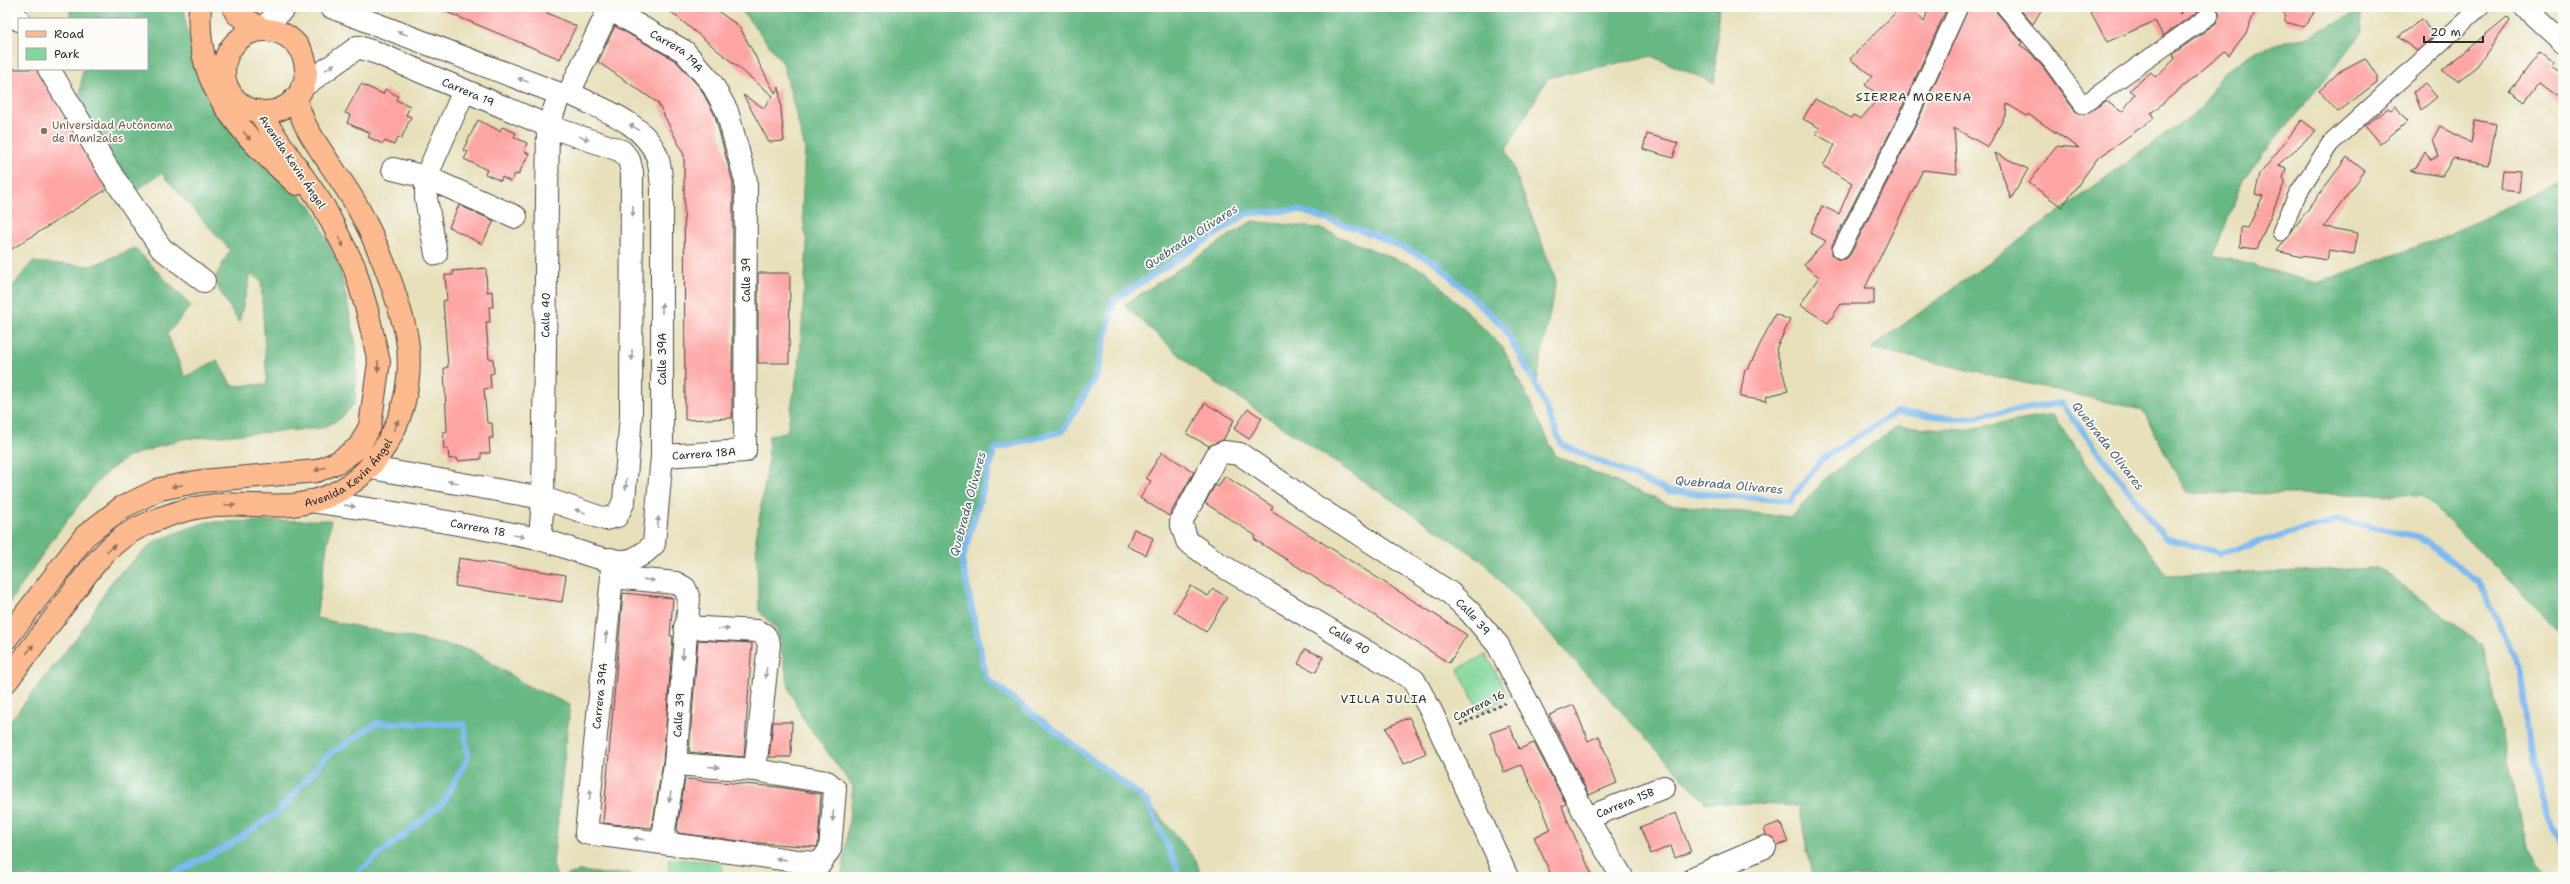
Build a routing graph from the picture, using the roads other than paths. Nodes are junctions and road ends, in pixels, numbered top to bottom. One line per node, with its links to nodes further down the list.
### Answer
1 (201, 7): 18 (main road); 27 (main road, one-way to 27)
2 (233, 7): 14 (main road)
3 (285, 7): 14 (street)
4 (331, 7): 13 (street)
5 (1959, 7): 30 (street)
6 (2005, 7): 11 (street)
7 (2480, 7): 29 (street)
8 (2526, 7): 15 (street)
9 (609, 10): 21 (street, Calle 40); 23 (street, Carrera 19A)
10 (7, 12): 12 (street)
11 (2210, 15)
12 (18, 19)
13 (363, 19): 16 (street); 21 (street, one-way to 13)
14 (262, 30): 18 (main road); 19 (main road)
15 (2563, 42)
16 (358, 48): 19 (street, one-way to 16); 20 (street, Carrera 19)
17 (50, 70): 32 (street)
18 (224, 73): 22 (main road)
19 (299, 92): 22 (main road); 36 (main road, Avenida Kevin Ángel, one-way to 19)
20 (464, 92): 24 (street, Carrera 19); 26 (street)
21 (564, 93): 24 (street, Calle 40); 35 (street, Calle 39A, one-way to 21)
22 (258, 111): 27 (main road, Avenida Kevin Ángel)
23 (727, 111): 33 (street, Calle 39)
24 (548, 126): 37 (street, Calle 40); 37 (street, Carrera 19, one-way to 37)
25 (393, 169): 26 (street)
26 (426, 178): 28 (street); 31 (street)
27 (324, 207): 43 (main road, Avenida Kevin Ángel, one-way to 43)
28 (516, 217)
29 (2281, 232)
30 (1841, 250)
31 (436, 254)
32 (204, 282)
33 (745, 451): 35 (street, Carrera 18A)
34 (1224, 452): 48 (street, Calle 39); 51 (street, Calle 40)
35 (662, 456): 40 (street, Calle 39A, one-way to 35)
36 (371, 468): 37 (street, one-way to 36); 38 (main road, Avenida Kevin Ángel)
37 (543, 498): 39 (street, Calle 40)
38 (311, 501): 39 (street, Carrera 18, one-way to 39); 44 (main road, Avenida Kevin Ángel, one-way to 38)
39 (540, 540): 41 (street, Carrera 18)
40 (642, 555): 41 (street, Carrera 18)
41 (611, 568): 42 (street, Calle 39, one-way to 42); 49 (street, Carrera 39A, one-way to 41)
42 (685, 627): 45 (street, Calle 39, one-way to 45); 46 (street, one-way to 46)
43 (7, 638)
44 (7, 681)
45 (675, 764): 46 (street, one-way to 46); 49 (street, Calle 39, one-way to 49)
46 (755, 770): 49 (street, one-way to 49)
47 (1664, 788): 48 (street, Carrera 15B)
48 (1587, 818): 52 (street, Calle 39)
49 (662, 842)
50 (1765, 848): 53 (street)
51 (1507, 877)
52 (1622, 877)
53 (1695, 877)

